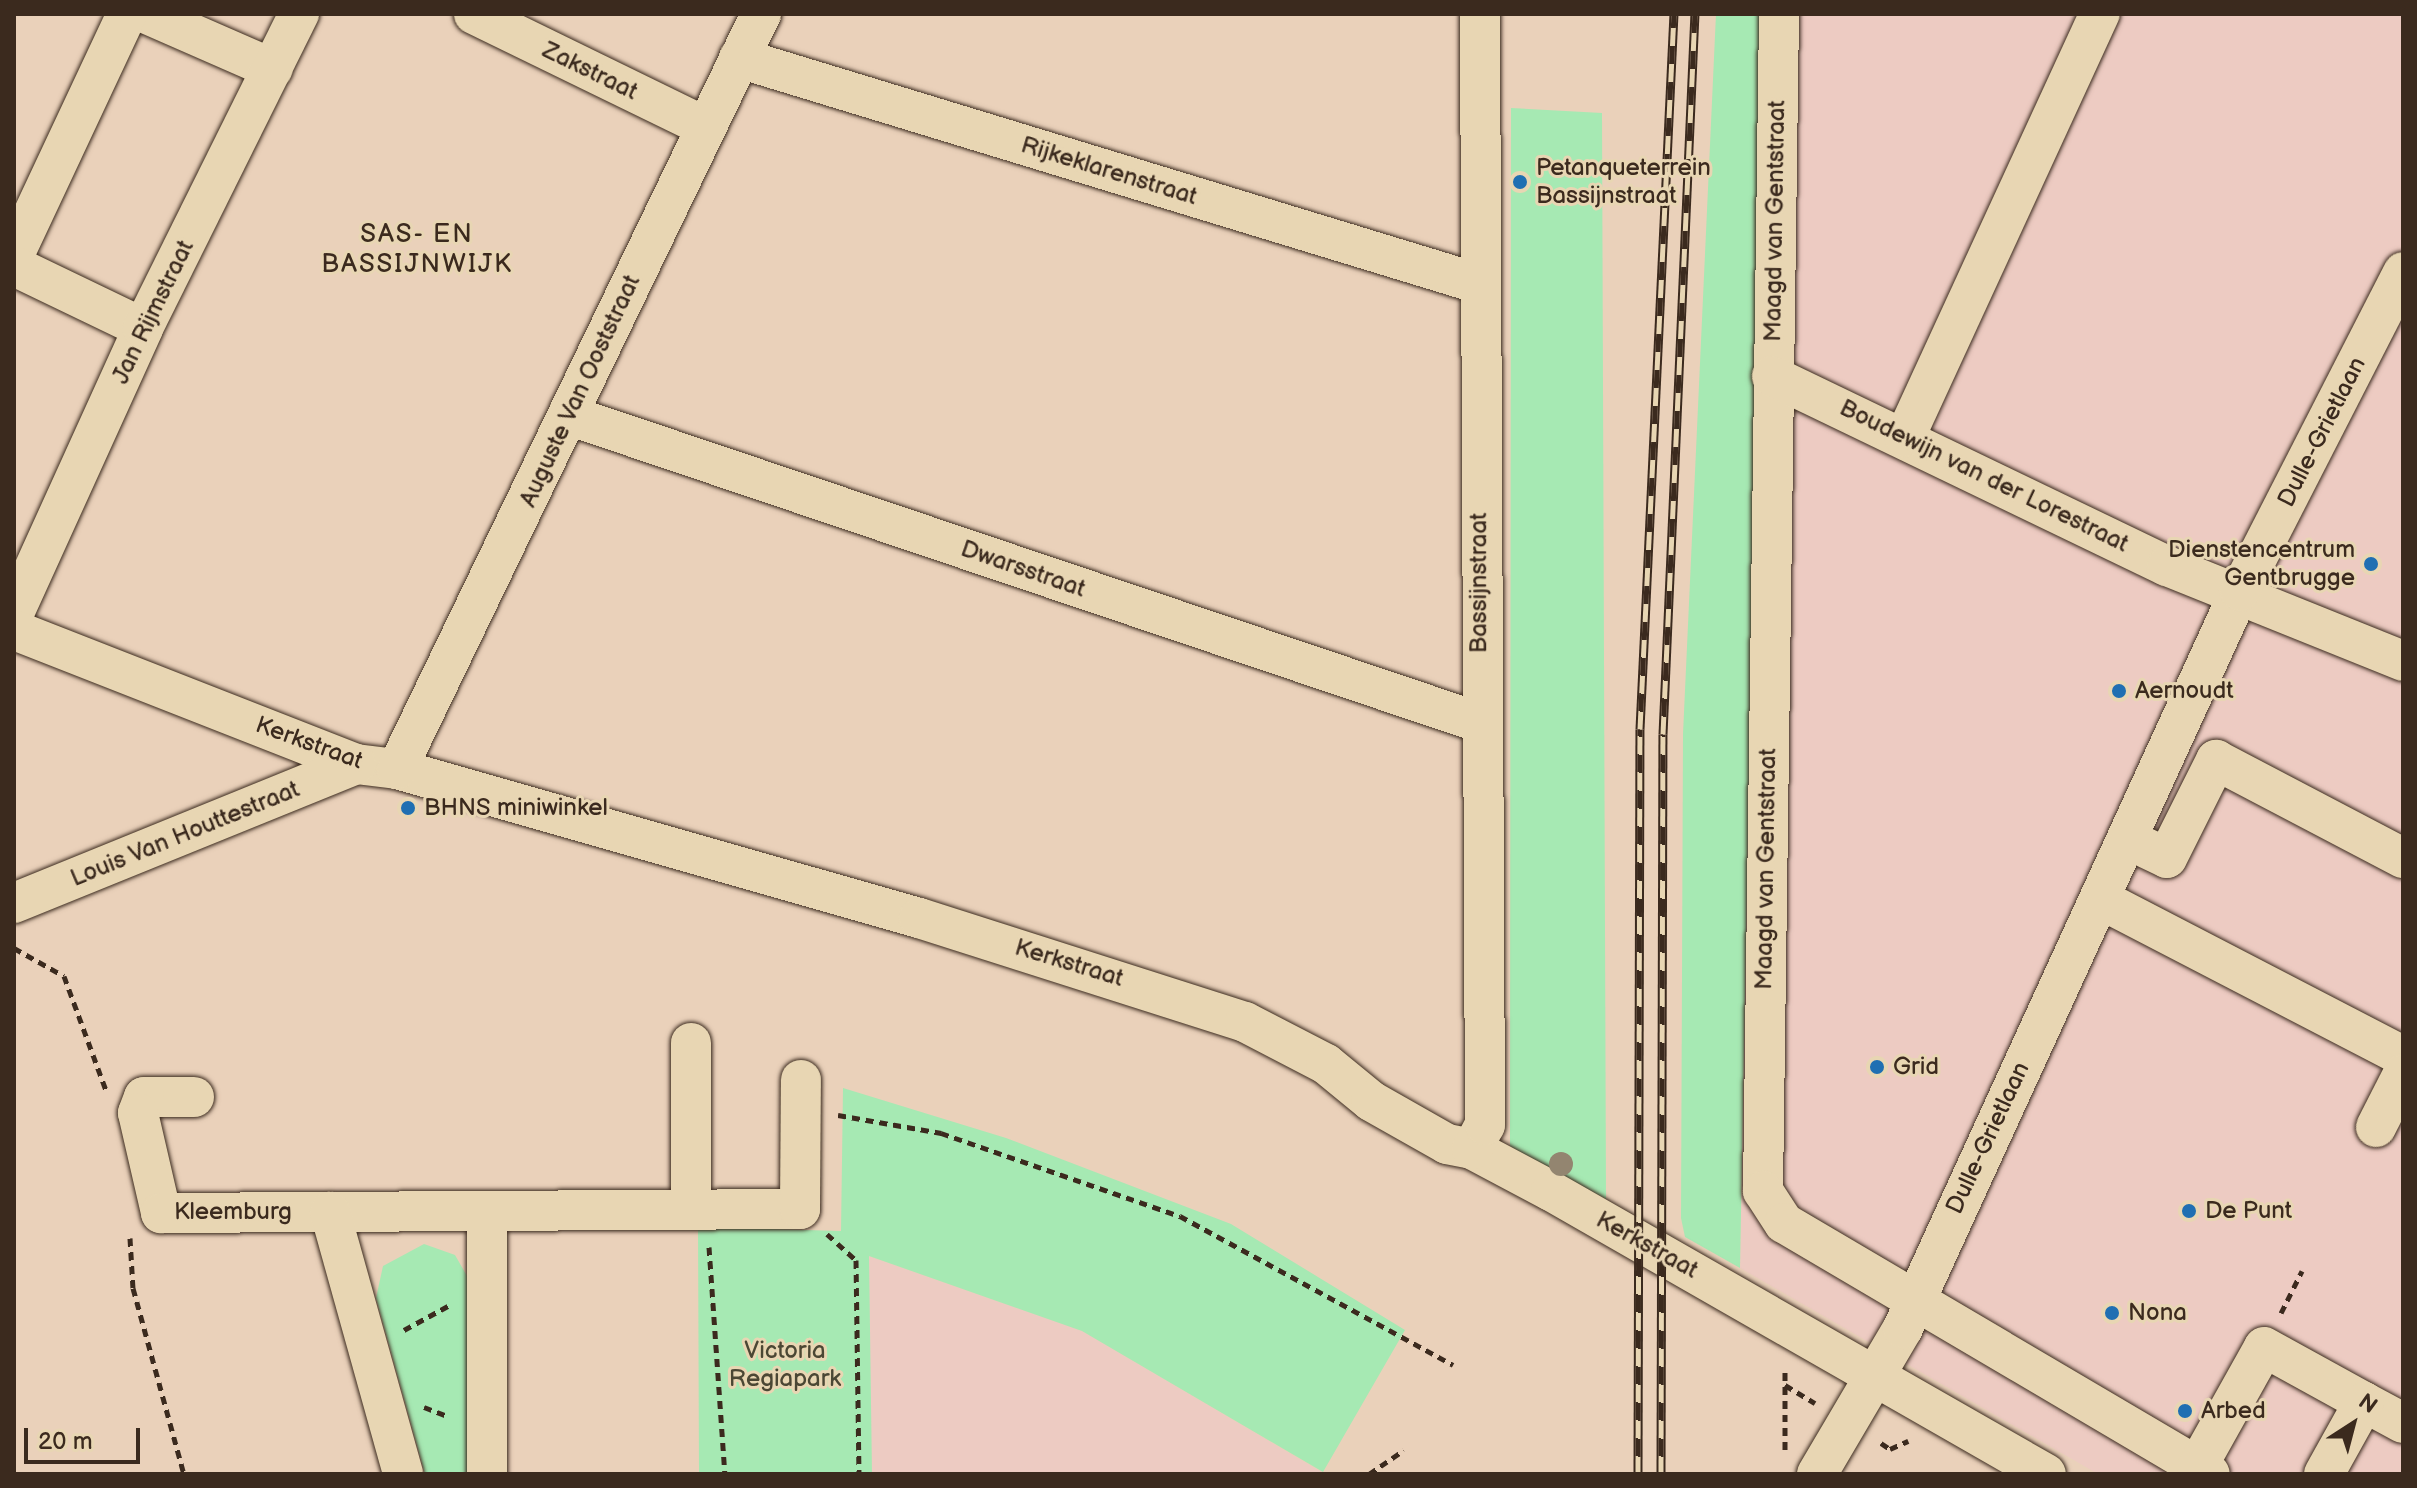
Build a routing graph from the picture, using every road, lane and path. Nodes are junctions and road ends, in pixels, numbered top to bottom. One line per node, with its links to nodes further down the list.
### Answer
1 (131, 14): 9 (street); 11 (street)
2 (299, 14): 9 (street, Jan Rijmstraat)
3 (474, 14): 10 (street, Zakstraat)
4 (761, 14): 8 (street, Auguste Van Ooststraat)
5 (1480, 14): 14 (street, Bassijnstraat)
6 (1779, 14): 16 (street, Maagd van Gentstraat)
7 (2100, 14): 18 (street)
8 (739, 58): 10 (street, Auguste Van Ooststraat); 14 (street, Rijkeklarenstraat)
9 (273, 69): 15 (street, Jan Rijmstraat)
10 (706, 127): 17 (street, Auguste Van Ooststraat)
11 (14, 255)
12 (14, 266): 15 (street)
13 (2403, 272): 19 (street, Dulle-Grietlaan)
14 (1480, 284): 23 (street, Bassijnstraat)
15 (143, 328): 20 (street, Jan Rijmstraat)
16 (1772, 376): 18 (street, Boudewijn van der Lorestraat); 45 (street, Maagd van Gentstraat)
17 (568, 415): 23 (street, Dwarsstraat); 25 (street, Auguste Van Ooststraat)
18 (1905, 437): 19 (street, Boudewijn van der Lorestraat)
19 (2240, 591): 22 (street); 26 (street, Dulle-Grietlaan)
20 (14, 613)
21 (14, 630): 24 (street, Kerkstraat)
22 (2403, 661)
23 (1478, 722): 38 (street, Bassijnstraat)
24 (356, 764): 25 (street, Kerkstraat); 29 (street, Louis Van Houttestraat)
25 (397, 769): 38 (street, Kerkstraat)
26 (2127, 839): 27 (street); 28 (street, Dulle-Grietlaan)
27 (2403, 858)
28 (2100, 899): 32 (street); 45 (street, Dulle-Grietlaan)
29 (14, 903)
30 (14, 948): 36 (path)
31 (691, 1043): 40 (street)
32 (2403, 1056)
33 (2403, 1074): 37 (street)
34 (801, 1096): 39 (street); 48 (path)
35 (194, 1097): 36 (street)
36 (138, 1113): 43 (street, Kleemburg)
37 (2376, 1127)
38 (1472, 1149): 46 (street, Kerkstraat)
39 (800, 1209): 40 (street, Kleemburg); 61 (path)
40 (700, 1210): 41 (street, Kleemburg); 60 (path)
41 (487, 1211): 42 (street, Kleemburg); 44 (street)
42 (330, 1212): 43 (street, Kleemburg); 47 (street)
43 (161, 1213): 57 (path)
44 (487, 1285): 47 (path); 53 (street)
45 (1916, 1299): 49 (street, Dulle-Grietlaan); 56 (street, Maagd van Gentstraat)
46 (1785, 1323): 49 (street, Kerkstraat); 55 (path)
47 (368, 1349): 50 (street)
48 (1453, 1365)
49 (1873, 1374): 55 (street, Dulle-Grietlaan); 63 (street, Kerkstraat)
50 (379, 1388): 53 (path); 58 (street)
51 (2364, 1402): 52 (street); 56 (street); 64 (street)
52 (2403, 1423)
53 (487, 1432): 59 (street)
54 (1404, 1450): 62 (path)
55 (1801, 1467)
56 (2204, 1470)
57 (184, 1474)
58 (403, 1474)
59 (487, 1474)
60 (725, 1474)
61 (859, 1474)
62 (1369, 1474)
63 (2046, 1474)
64 (2324, 1474)

